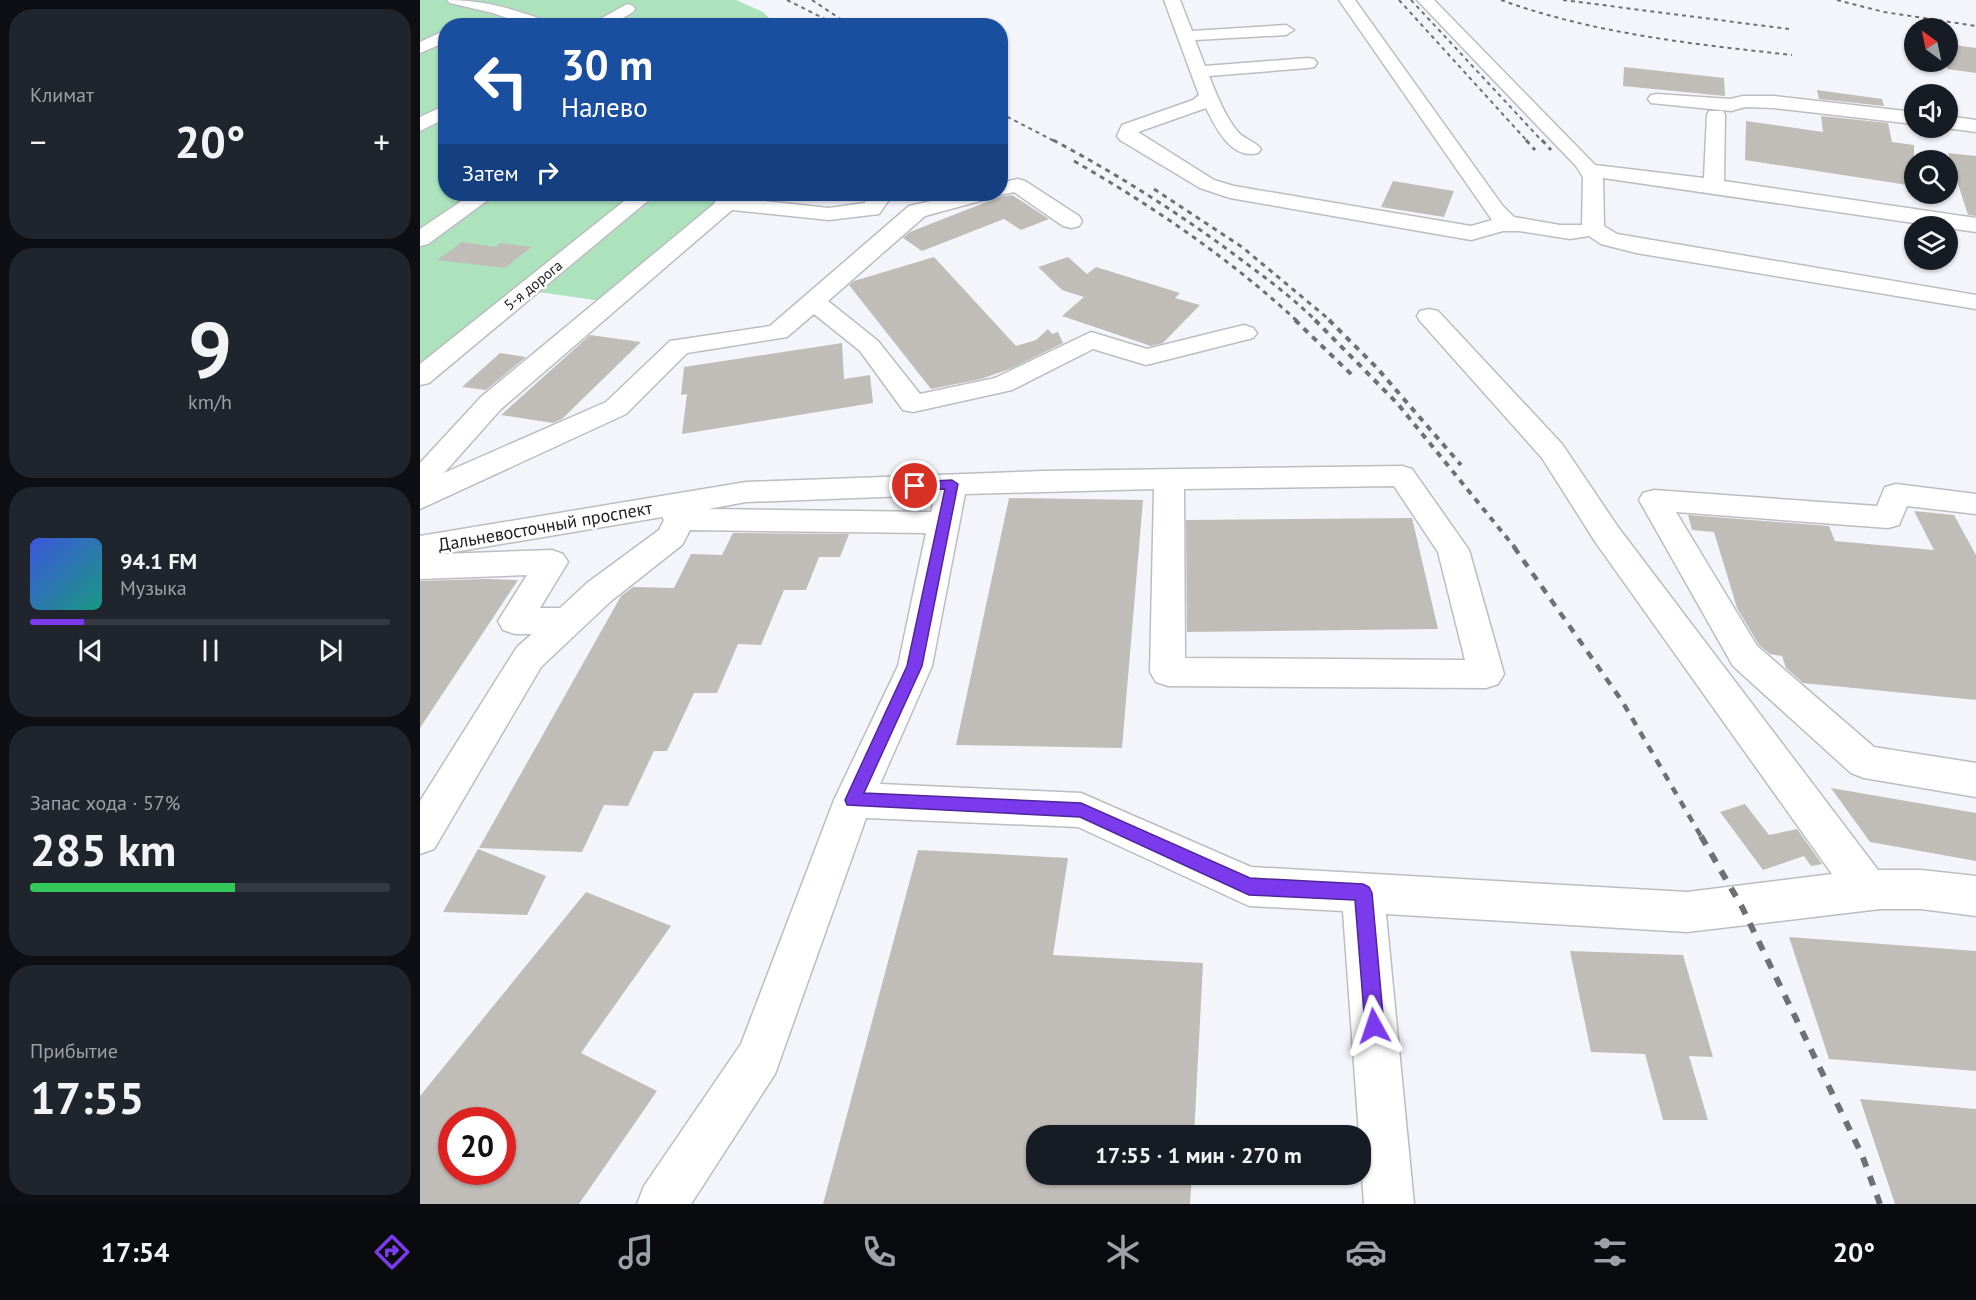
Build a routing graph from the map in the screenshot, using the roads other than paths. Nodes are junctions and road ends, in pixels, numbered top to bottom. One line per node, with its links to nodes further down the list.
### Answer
1 (455, 0): 6 (street)
2 (514, 0): 6 (street)
3 (1172, 0): 12 (street)
4 (1347, 0): 36 (street)
5 (1425, 0): 26 (street)
6 (497, 9): 8 (street); 9 (street)
7 (627, 9): 10 (street)
8 (478, 18)
9 (523, 18)
10 (611, 18)
11 (1286, 30): 12 (street)
12 (1185, 36): 16 (street)
13 (438, 39): 14 (street)
14 (420, 48)
15 (1308, 63): 16 (street)
16 (1199, 72): 17 (street)
17 (1208, 96): 25 (street); 36 (street)
18 (1657, 99): 21 (street)
19 (438, 115): 23 (street)
20 (1716, 115): 27 (street)
21 (1904, 117)
22 (1958, 124): 24 (street)
23 (420, 125)
24 (1976, 126)
25 (1251, 149)
26 (1589, 170): 27 (street); 38 (street)
27 (1714, 186): 37 (street)
28 (1008, 187): 35 (street)
29 (475, 201): 39 (street)
30 (636, 201): 44 (street, 5-я дорога)
31 (727, 201): 46 (street)
32 (751, 201): 33 (street)
33 (877, 201)
34 (956, 201): 40 (street)
35 (1071, 221)
36 (1507, 223): 38 (street)
37 (1976, 225)
38 (1593, 229): 41 (street)
39 (420, 238)
40 (813, 301): 43 (street); 48 (street)
41 (1976, 302)
42 (1429, 316): 58 (street)
43 (1244, 333)
44 (420, 377)
45 (1169, 479): 45 (street); 47 (street)
46 (420, 481)
47 (952, 484): 50 (street); 51 (street)
48 (420, 499)
49 (1976, 504): 55 (street)
50 (675, 512): 51 (street); 52 (street, Дальневосточный проспект); 54 (street)
51 (945, 523): 56 (street)
52 (420, 547)
53 (420, 567): 54 (street)
54 (568, 621): 57 (street)
55 (1976, 780)
56 (853, 800): 59 (street); 61 (street)
57 (420, 836)
58 (1868, 890): 59 (street); 60 (street)
59 (1363, 893): 62 (street)
60 (1976, 896)
61 (662, 1204)
62 (1389, 1204)

